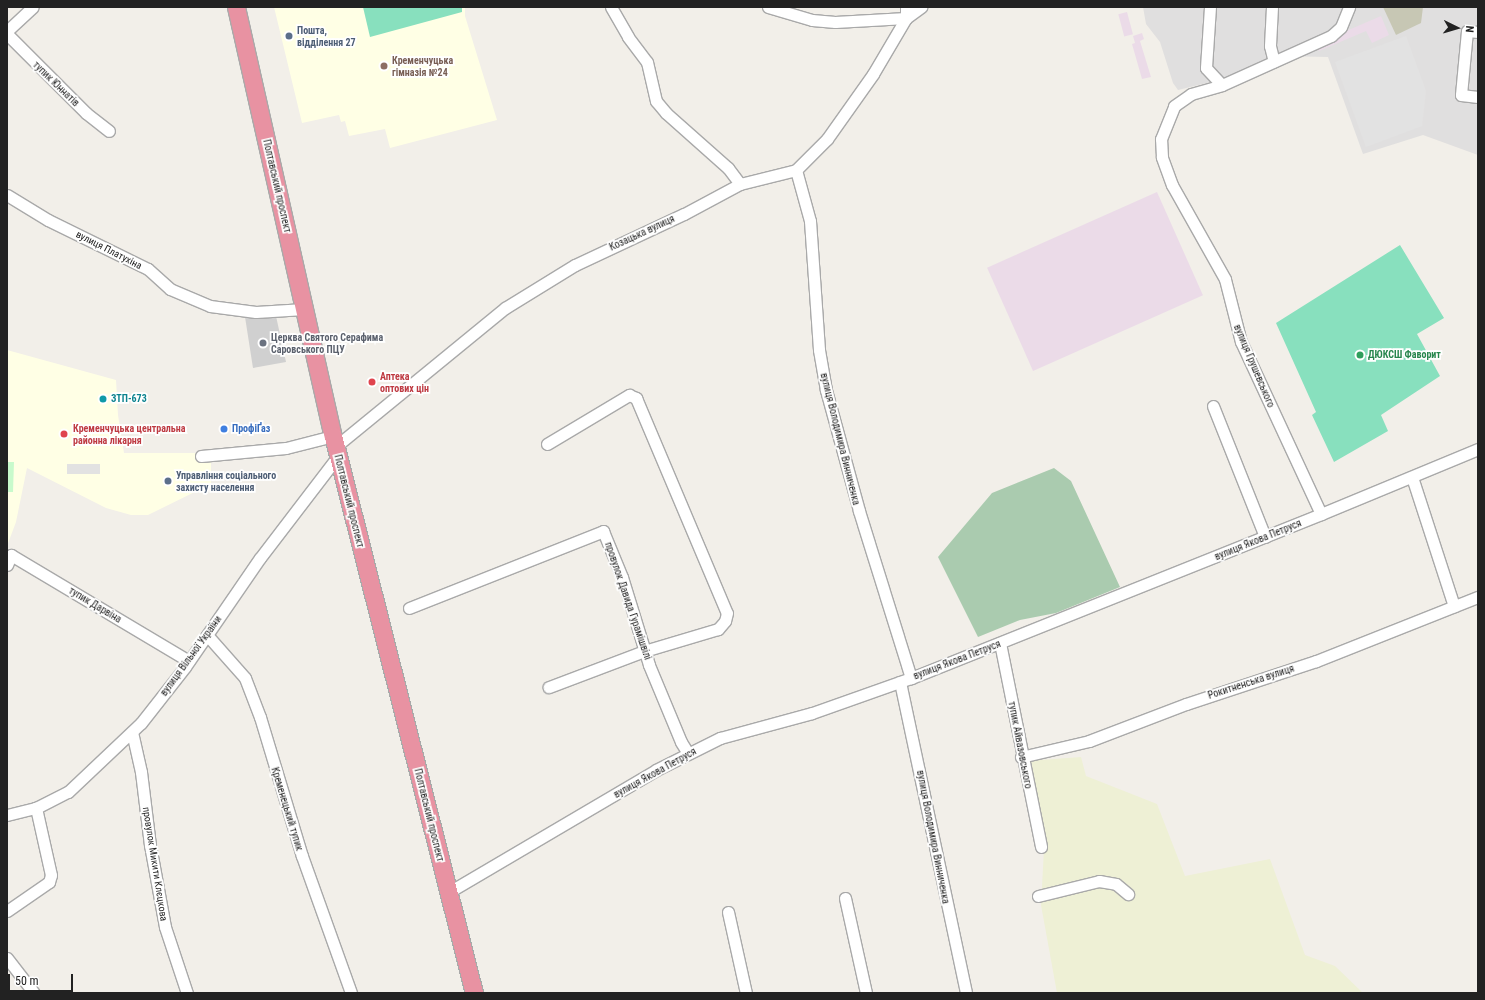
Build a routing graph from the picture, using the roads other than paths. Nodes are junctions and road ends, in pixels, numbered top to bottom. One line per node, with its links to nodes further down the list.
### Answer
1 (33, 7): 11 (street)
2 (236, 7): 20 (highway, Полтавський проспект)
3 (611, 7): 18 (street)
4 (768, 7): 10 (street)
5 (906, 7): 10 (street)
6 (921, 7): 10 (street, Козацька вулиця)
7 (1210, 7): 14 (street)
8 (1272, 7): 13 (street)
9 (1349, 7): 13 (street)
10 (906, 18): 17 (street, Козацька вулиця)
11 (7, 32): 16 (street, тупик Юннатів)
12 (1478, 32): 15 (street)
13 (1274, 62): 14 (street)
14 (1222, 85): 27 (street, вулиця Грушевського)
15 (1478, 97)
16 (109, 131)
17 (796, 170): 18 (street, Козацька вулиця); 37 (street, вулиця Володимира Винниченка)
18 (740, 184): 23 (street, Козацька вулиця)
19 (7, 195): 20 (street, вулиця Платухіна)
20 (304, 308): 23 (highway, Полтавський проспект)
21 (1213, 406): 28 (street)
22 (547, 444): 35 (street)
23 (335, 446): 25 (street); 33 (street, вулиця Вільної України); 46 (highway, Полтавський проспект)
24 (1478, 448): 26 (street, вулиця Якова Петруся)
25 (201, 456)
26 (1412, 477): 27 (street, вулиця Якова Петруся); 31 (street)
27 (1321, 514): 28 (street, вулиця Якова Петруся)
28 (1265, 537): 34 (street, вулиця Якова Петруся)
29 (7, 565): 36 (street, тупик Дарвіна)
30 (1478, 597): 31 (street, Рокитненська вулиця)
31 (1454, 606): 42 (street, Рокитненська вулиця)
32 (409, 608): 35 (street, провулок Давида Гурамішвілі)
33 (207, 635): 36 (street, вулиця Вільної України); 55 (street, Кременецький тупик)
34 (1000, 643): 37 (street, вулиця Якова Петруся); 42 (street, тупик Айвазовського)
35 (644, 651): 39 (street); 41 (street, провулок Давида Гурамішвілі)
36 (189, 661): 40 (street, вулиця Вільної України)
37 (912, 678): 38 (street, вулиця Якова Петруся)
38 (900, 682): 41 (street, вулиця Якова Петруся); 59 (street, вулиця Володимира Винниченка)
39 (549, 687)
40 (132, 732): 43 (street, вулиця Вільної України); 54 (street, провулок Микити Клєцкова)
41 (688, 753): 46 (street, вулиця Якова Петруся)
42 (1021, 757): 45 (street, тупик Айвазовського)
43 (36, 808): 44 (street, вулиця Вільної України); 50 (street)
44 (7, 815)
45 (1041, 847)
46 (449, 892): 56 (highway, Полтавський проспект)
47 (1128, 894): 48 (street)
48 (1038, 896)
49 (845, 898): 58 (street)
50 (7, 911)
51 (728, 912): 57 (street)
52 (7, 958): 53 (street)
53 (34, 993)
54 (187, 993)
55 (351, 993)
56 (474, 993)
57 (746, 993)
58 (866, 993)
59 (966, 993)

